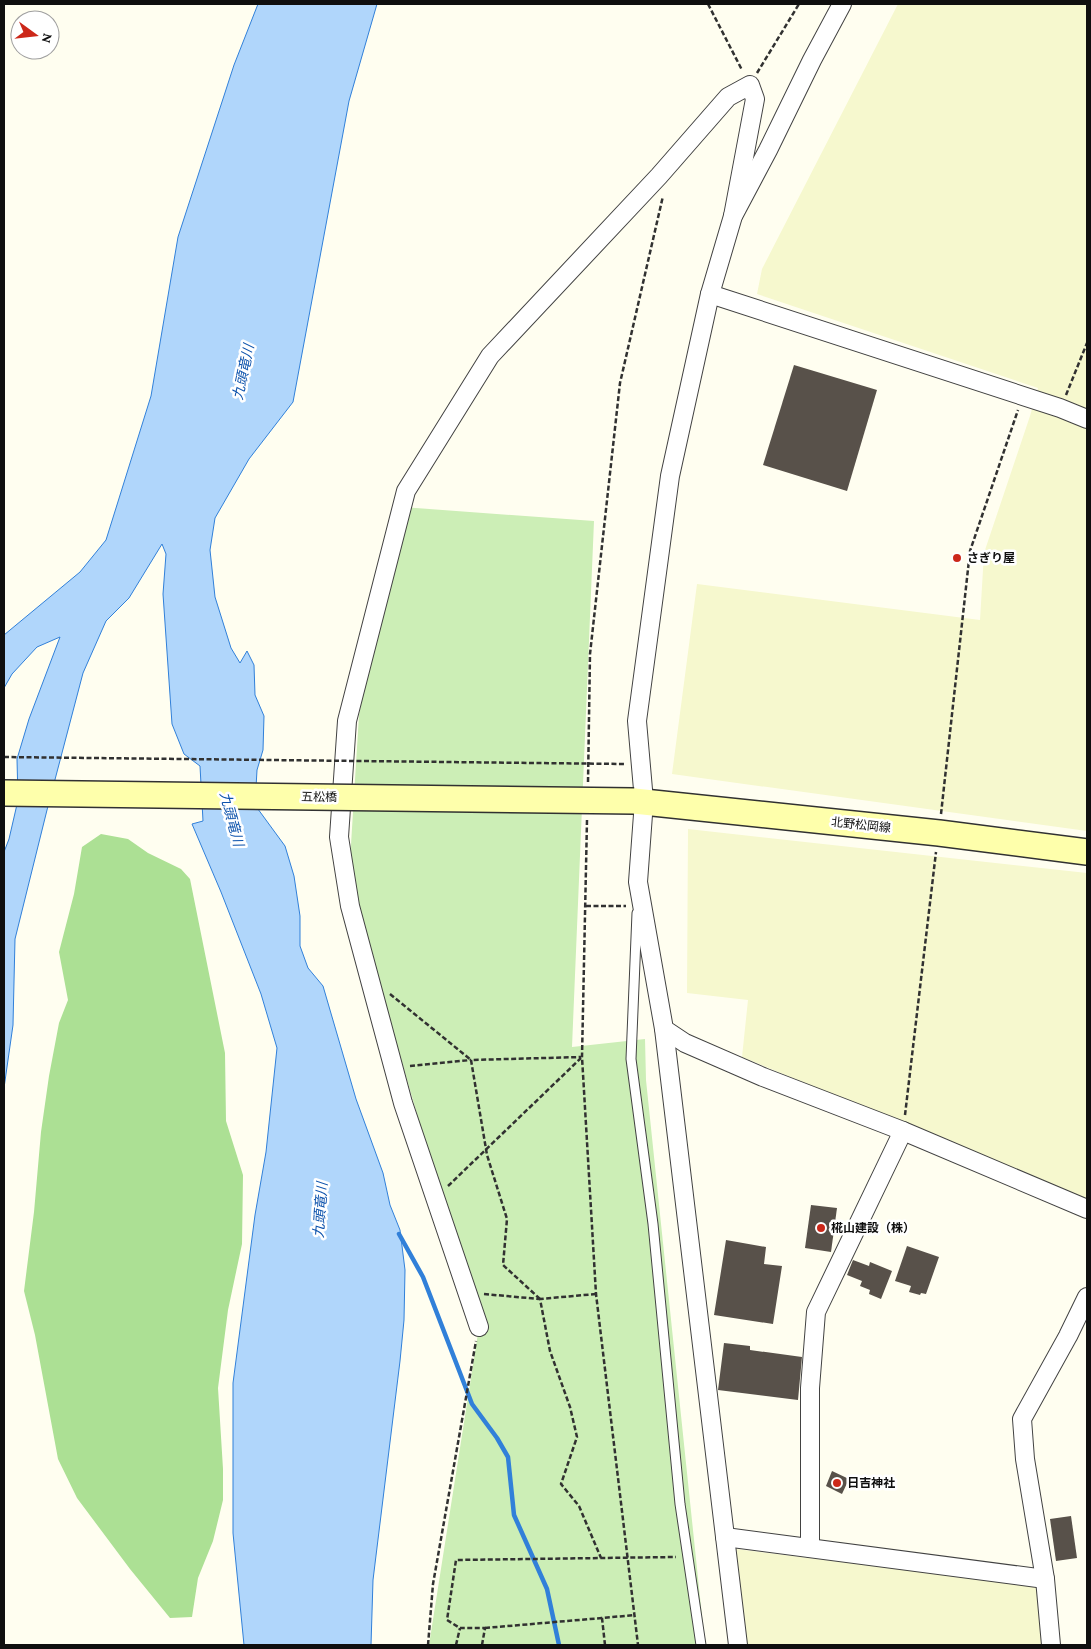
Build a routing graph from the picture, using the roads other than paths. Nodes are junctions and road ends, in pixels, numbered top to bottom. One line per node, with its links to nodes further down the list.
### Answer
1 (842, 4): 2 (street)
2 (733, 216): 3 (street); 13 (street)
3 (710, 294): 4 (street); 6 (street)
4 (1087, 420)
5 (4, 793): 6 (main road, 五松橋, bridge)
6 (639, 801): 7 (main road, 北野松岡線); 8 (street)
7 (1087, 852)
8 (638, 882): 9 (street); 17 (lane)
9 (664, 1029): 10 (street); 14 (street)
10 (903, 1131): 11 (street); 15 (street)
11 (1087, 1209)
12 (1087, 1297): 16 (street)
13 (479, 1327)
14 (725, 1537): 15 (street); 18 (street)
15 (810, 1548): 16 (street)
16 (1045, 1579): 19 (street)
17 (701, 1645)
18 (738, 1645)
19 (1051, 1645)

